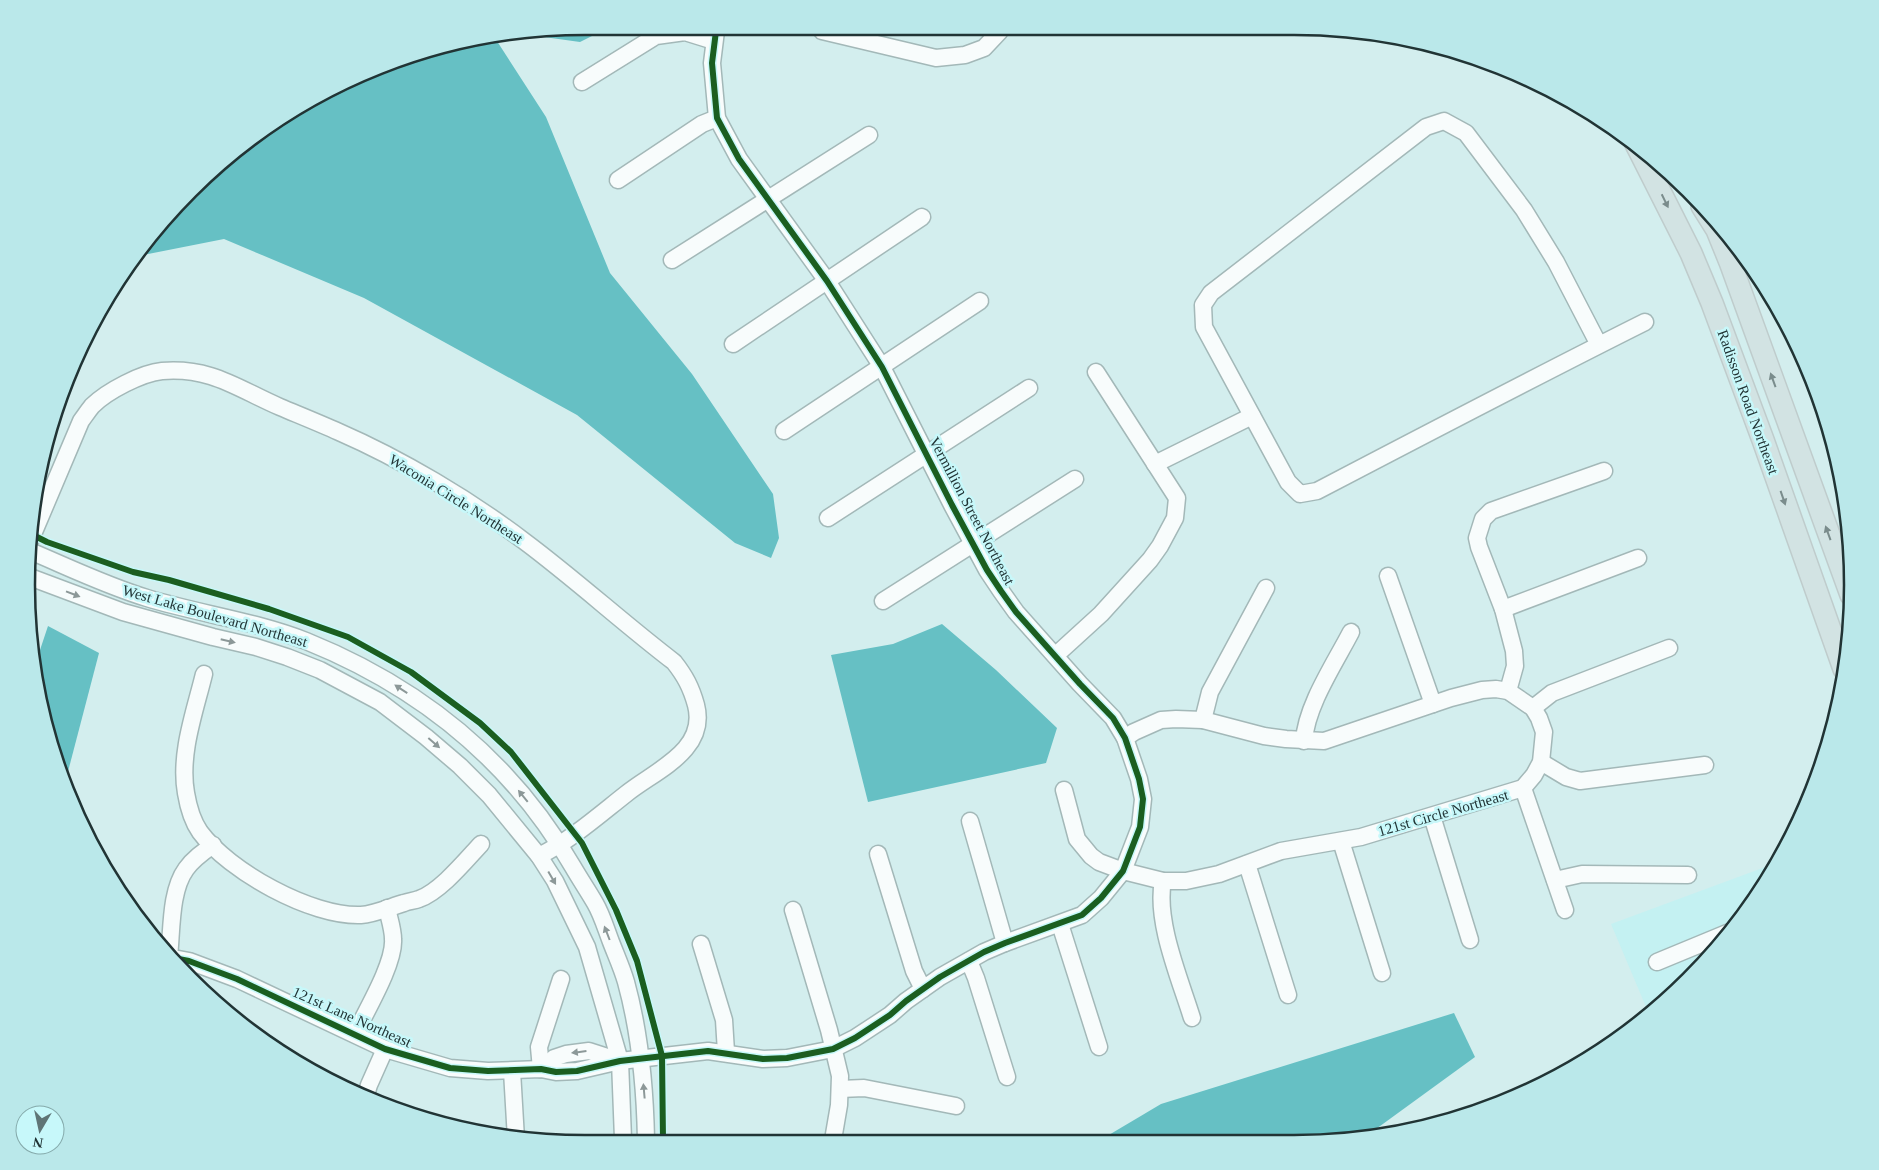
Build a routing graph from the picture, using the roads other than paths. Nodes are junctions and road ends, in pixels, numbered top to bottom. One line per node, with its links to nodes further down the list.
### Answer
1 (663, 35): 5 (street)
2 (839, 35): 3 (street)
3 (996, 35)
4 (715, 36): 6 (street, Vermillion Street Northeast)
5 (582, 82)
6 (717, 118): 9 (street); 10 (street, Vermillion Street Northeast)
7 (869, 136): 10 (street)
8 (1645, 161): 42 (main road, Radisson Road Northeast, one-way to 42)
9 (618, 180)
10 (768, 199): 13 (street); 14 (street, Vermillion Street Northeast)
11 (922, 216): 14 (street)
12 (1720, 237): 33 (main road, Radisson Road Northeast, one-way to 12)
13 (672, 260)
14 (828, 281): 17 (street); 19 (street, Vermillion Street Northeast)
15 (980, 301): 19 (street)
16 (1645, 322): 18 (street)
17 (733, 344)
18 (1598, 345): 22 (street); 22 (street)
19 (882, 367): 23 (street); 24 (street, Vermillion Street Northeast)
20 (1096, 372): 25 (street)
21 (1029, 388): 24 (street)
22 (1252, 416): 25 (street)
23 (784, 431)
24 (928, 454): 28 (street); 30 (street, Vermillion Street Northeast)
25 (1155, 464): 41 (street)
26 (1604, 471): 38 (street)
27 (1075, 479): 30 (street)
28 (828, 518)
29 (39, 519): 58 (street, Waconia Circle Northeast)
30 (973, 544): 37 (street); 41 (street, Vermillion Street Northeast)
31 (36, 553): 58 (street, West Lake Boulevard Northeast, one-way to 31)
32 (1638, 558): 38 (street)
33 (1844, 575)
34 (1388, 576): 45 (street)
35 (35, 579): 61 (street, West Lake Boulevard Northeast, one-way to 61)
36 (1266, 588): 47 (street)
37 (883, 601)
38 (1503, 609): 44 (street)
39 (1351, 632): 49 (street)
40 (1669, 648): 46 (street)
41 (1056, 655): 48 (street, Vermillion Street Northeast)
42 (1839, 655)
43 (204, 674): 59 (street)
44 (1508, 691): 45 (street); 46 (street)
45 (1433, 704): 49 (street)
46 (1533, 708): 50 (street, 121st Circle Northeast)
47 (1203, 720): 48 (street); 49 (street)
48 (1125, 738): 63 (street, Vermillion Street Northeast)
49 (1304, 741)
50 (1541, 762): 51 (street); 52 (street, 121st Circle Northeast)
51 (1706, 765)
52 (1524, 788): 54 (street, 121st Circle Northeast); 65 (street)
53 (1064, 790): 63 (street, 121st Circle Northeast)
54 (1432, 816): 56 (street, 121st Circle Northeast); 72 (street)
55 (970, 821): 73 (street)
56 (1341, 842): 62 (street, 121st Circle Northeast); 79 (street)
57 (481, 844): 67 (street)
58 (561, 845): 61 (street, Waconia Circle Northeast); 89 (street, West Lake Boulevard Northeast, one-way to 58)
59 (213, 846): 67 (street); 75 (street)
60 (878, 854): 81 (street)
61 (540, 856): 90 (street, West Lake Boulevard Northeast, one-way to 90)
62 (1247, 864): 66 (street, 121st Circle Northeast); 82 (street)
63 (1123, 871): 66 (street, 121st Circle Northeast); 70 (street, Vermillion Street Northeast)
64 (1688, 875): 65 (street)
65 (1555, 880): 69 (street)
66 (1163, 881): 83 (street)
67 (387, 908): 84 (street)
68 (793, 910): 87 (street)
69 (1565, 910)
70 (1060, 924): 73 (street, Vermillion Street Northeast); 85 (street)
71 (1716, 938): 78 (street)
72 (1470, 940)
73 (1005, 943): 76 (street, Vermillion Street Northeast)
74 (701, 944): 88 (street)
75 (170, 947)
76 (969, 960): 81 (street, Vermillion Street Northeast); 93 (street)
77 (183, 961): 84 (street, 121st Lane Northeast)
78 (1657, 962)
79 (1382, 973)
80 (561, 979): 91 (street)
81 (923, 988): 87 (street, Vermillion Street Northeast)
82 (1288, 995)
83 (1192, 1018)
84 (355, 1034): 86 (street, 121st Lane Northeast)
85 (1099, 1047)
86 (386, 1049): 92 (street, 121st Lane Northeast); 95 (street)
87 (833, 1049): 88 (street, Vermillion Street Northeast); 94 (street)
88 (726, 1052): 89 (street, Vermillion Street Northeast)
89 (641, 1058): 90 (street, Vermillion Street Northeast); 99 (street, West Lake Boulevard Northeast, one-way to 89)
90 (620, 1061): 91 (street, 121st Lane Northeast); 98 (street, West Lake Boulevard Northeast)
91 (541, 1069): 92 (street, 121st Lane Northeast)
92 (512, 1071): 97 (street)
93 (1007, 1077)
94 (840, 1089): 96 (street); 100 (street)
95 (368, 1090)
96 (956, 1106)
97 (515, 1130)
98 (623, 1135)
99 (646, 1135)
100 (834, 1135)

